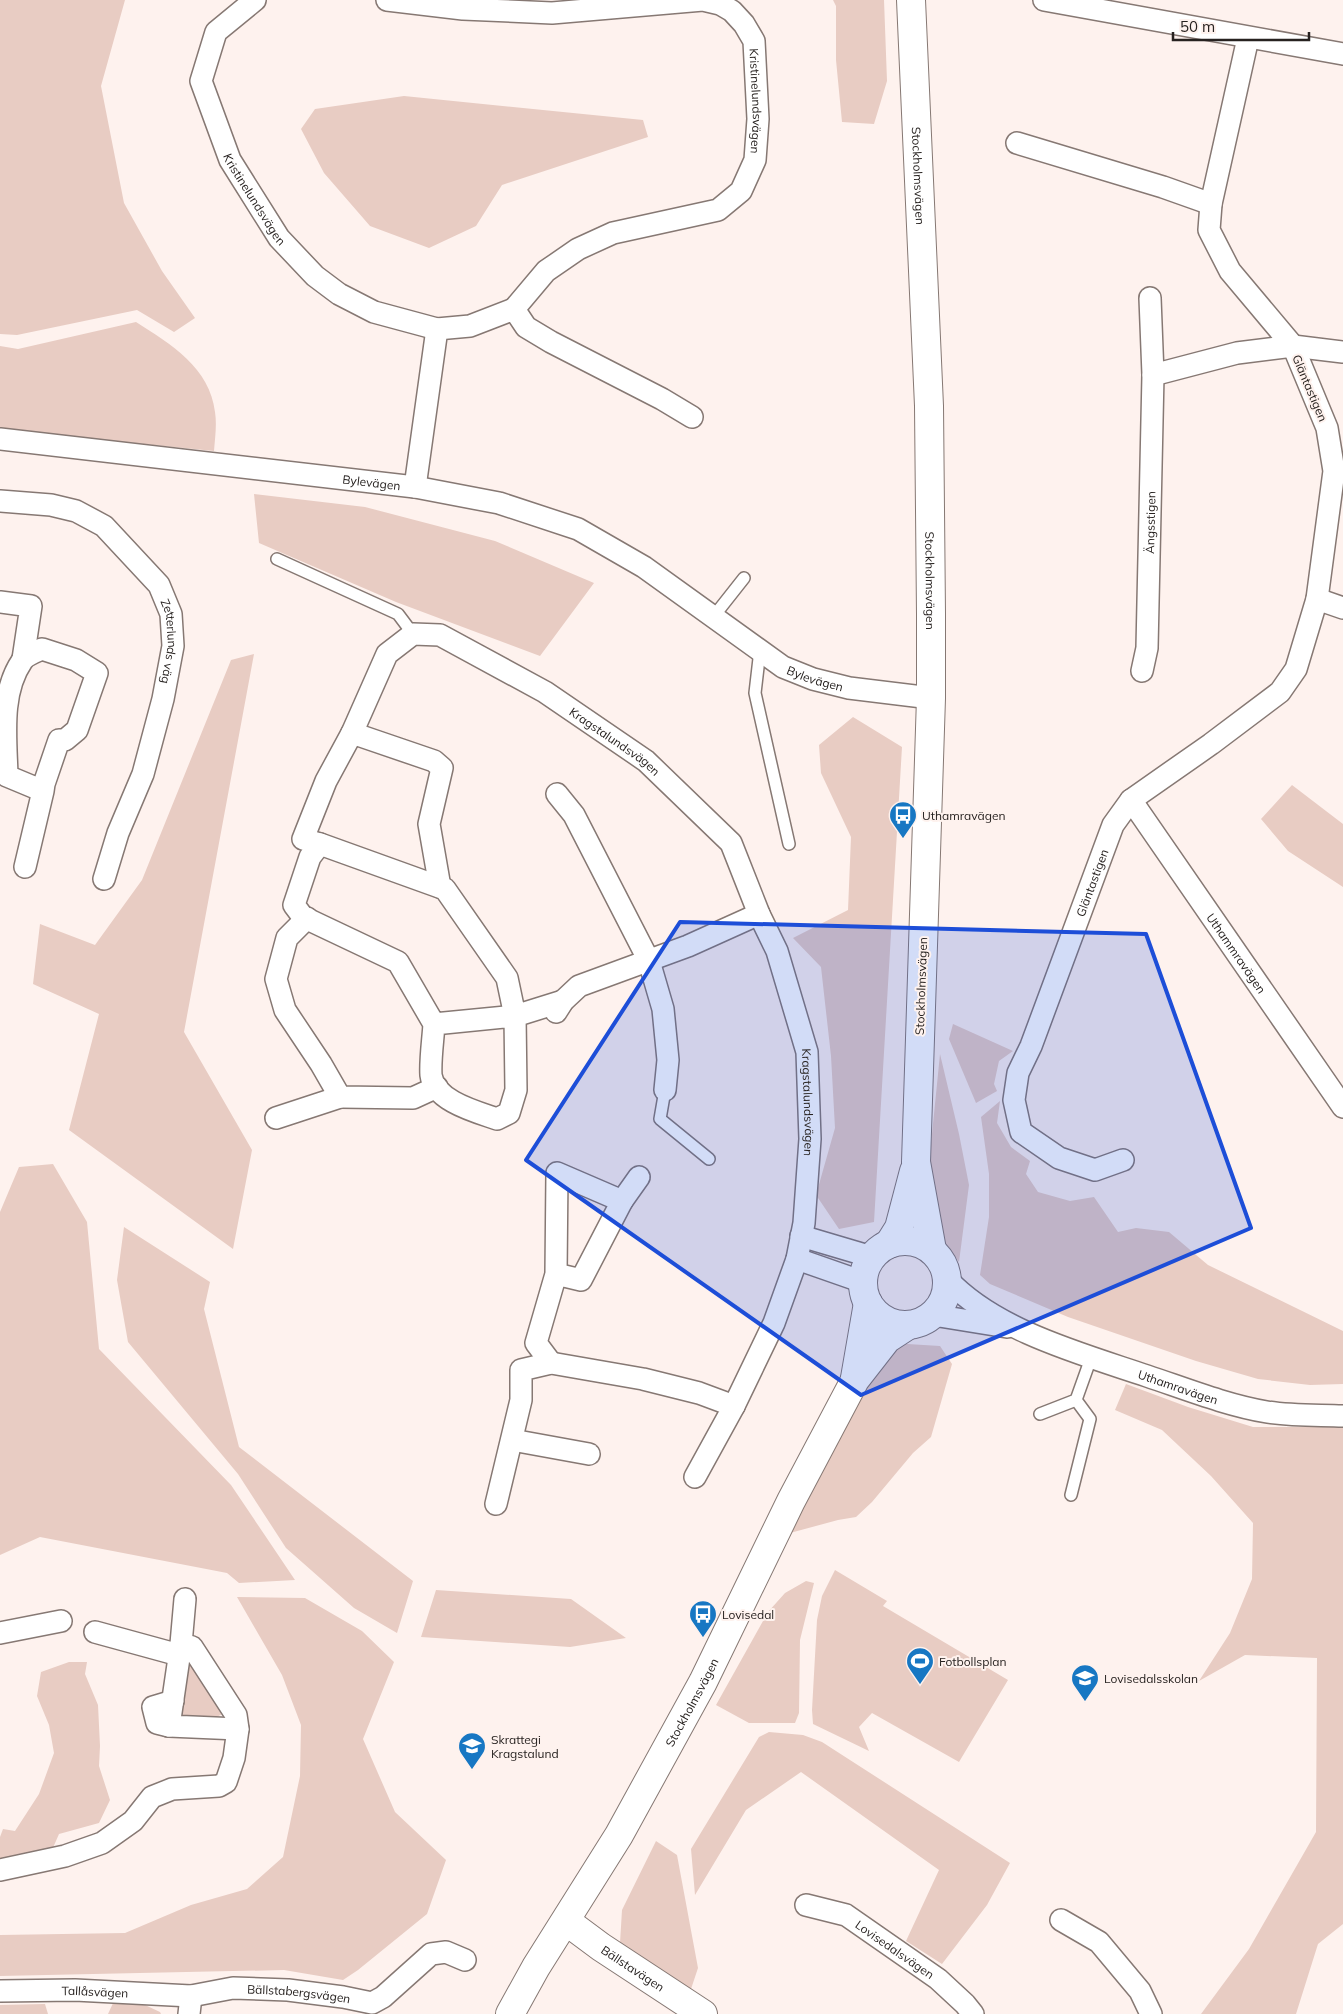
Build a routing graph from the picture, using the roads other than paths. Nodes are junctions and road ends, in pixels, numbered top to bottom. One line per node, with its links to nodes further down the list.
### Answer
1 (255, 0): 11 (street, Kristinelundsvägen)
2 (387, 0): 10 (street, Kristinelundsvägen)
3 (911, 0): 29 (main road, Stockholmsvägen)
4 (1044, 0): 5 (street)
5 (1248, 38): 6 (street); 8 (street, Gläntastigen)
6 (1343, 54)
7 (1018, 143): 8 (street)
8 (1211, 204): 12 (street, Gläntastigen)
9 (1150, 298): 14 (street, Ängsstigen)
10 (514, 309): 11 (street, Kristinelundsvägen); 15 (street)
11 (436, 329): 17 (street)
12 (1292, 346): 13 (street); 14 (street); 21 (street, Gläntastigen)
13 (1343, 352)
14 (1153, 375): 28 (street, Ängsstigen)
15 (692, 417)
16 (0, 439): 17 (street, Bylevägen)
17 (415, 487): 24 (street, Bylevägen)
18 (0, 501): 37 (street, Zetterlunds väg)
19 (277, 559): 25 (lane)
20 (744, 578): 24 (lane)
21 (1317, 599): 23 (street); 33 (street, Gläntastigen)
22 (0, 602): 27 (street)
23 (1343, 608)
24 (714, 616): 26 (street, Bylevägen)
25 (413, 634): 30 (street); 39 (street, Kragstalundsvägen)
26 (760, 650): 29 (street, Bylevägen); 35 (lane)
27 (23, 659): 31 (street); 31 (street)
28 (1142, 671)
29 (931, 698): 51 (main road, Stockholmsvägen)
30 (352, 733): 34 (street); 38 (street)
31 (43, 790): 36 (street)
32 (557, 794): 41 (street)
33 (1131, 800): 47 (street, Uthammravägen); 50 (street, Gläntastigen)
34 (320, 844): 38 (street); 40 (street)
35 (790, 844)
36 (25, 867)
37 (104, 879)
38 (440, 887): 42 (street)
39 (759, 914): 41 (street); 54 (street, Kragstalundsvägen)
40 (307, 918): 43 (street); 46 (street)
41 (649, 961): 42 (street); 45 (street)
42 (515, 1016): 43 (street); 44 (street)
43 (434, 1024): 44 (street)
44 (437, 1087): 46 (street)
45 (665, 1090): 49 (lane)
46 (340, 1097): 48 (street)
47 (1342, 1102)
48 (276, 1118)
49 (709, 1159)
50 (1123, 1160)
51 (916, 1162): 55 (main road, Stockholmsvägen); 56 (main road, Stockholmsvägen)
52 (639, 1177): 53 (street)
53 (622, 1201): 58 (street); 58 (street)
54 (801, 1236): 56 (street); 57 (street, Kragstalundsvägen)
55 (932, 1250): 56 (main road); 59 (main road)
56 (881, 1251): 60 (main road)
57 (796, 1260): 60 (street); 68 (street, Kragstalundsvägen)
58 (556, 1274): 65 (street)
59 (948, 1280): 61 (main road); 63 (street, Uthamravägen)
60 (866, 1293): 62 (main road); 66 (main road, Stockholmsvägen)
61 (933, 1315): 62 (main road); 63 (street, Uthamravägen)
62 (907, 1326): 66 (main road, Stockholmsvägen)
63 (1019, 1329): 64 (street, Uthamravägen)
64 (1091, 1358): 67 (lane); 70 (street, Uthamravägen)
65 (551, 1363): 68 (street); 71 (street)
66 (855, 1380): 85 (main road, Stockholmsvägen)
67 (1076, 1400): 69 (lane); 74 (lane)
68 (734, 1406): 73 (street, Kragstalundsvägen)
69 (1040, 1414)
70 (1343, 1416)
71 (512, 1440): 72 (street); 75 (street)
72 (589, 1454)
73 (695, 1478)
74 (1071, 1495)
75 (496, 1504)
76 (184, 1599): 80 (street)
77 (61, 1621): 79 (street)
78 (95, 1632): 80 (street)
79 (0, 1633)
80 (180, 1649): 81 (street); 81 (street)
81 (238, 1729): 82 (street)
82 (0, 1870)
83 (806, 1905): 91 (street, Lovisedalsvägen)
84 (1061, 1920): 92 (street)
85 (566, 1921): 89 (main road, Bällstavägen); 90 (main road, Stockholmsvägen)
86 (465, 1960): 88 (street, Bällstabergsvägen)
87 (0, 1992): 88 (street, Tallåsvägen)
88 (190, 2005)
89 (693, 2007)
90 (510, 2014)
91 (973, 2014)
92 (1151, 2014)

